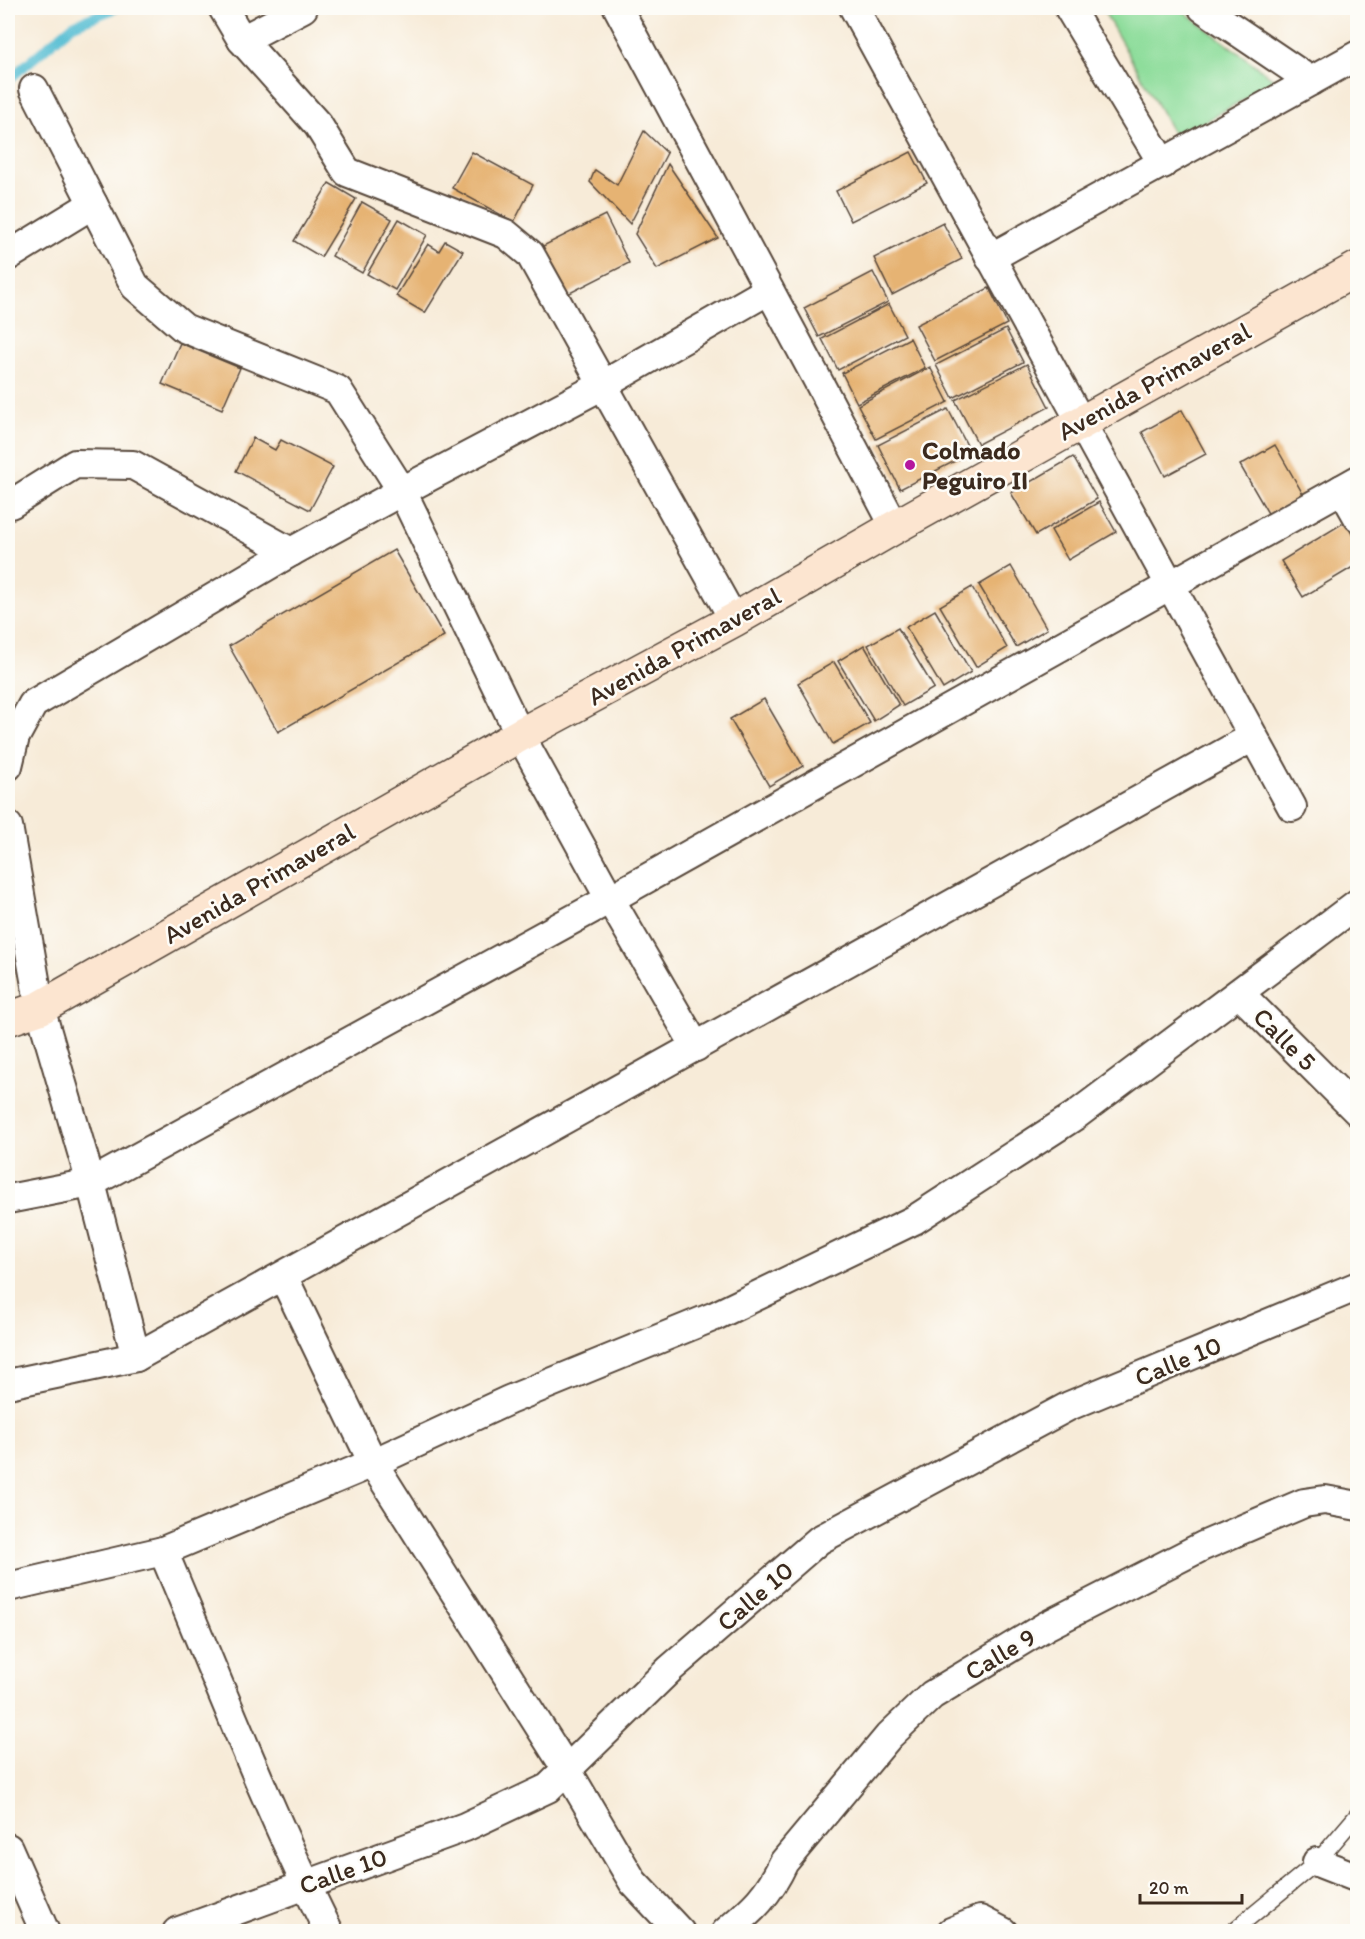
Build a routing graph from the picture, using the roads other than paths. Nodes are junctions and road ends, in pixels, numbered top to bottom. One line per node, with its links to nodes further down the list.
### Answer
1 (223, 8): 7 (street)
2 (303, 8): 7 (street)
3 (618, 8): 16 (street)
4 (854, 8): 14 (street)
5 (1069, 8): 11 (street)
6 (1203, 8): 9 (street)
7 (242, 40): 17 (street)
8 (1358, 55): 9 (street)
9 (1311, 81): 11 (street)
10 (34, 89): 12 (street)
11 (1163, 164): 14 (street)
12 (93, 204): 13 (street); 20 (street)
13 (8, 256)
14 (990, 258): 18 (street)
15 (1358, 268): 18 (street, Avenida Primaveral)
16 (769, 290): 17 (street); 23 (street)
17 (603, 386): 20 (street); 26 (street)
18 (1081, 423): 23 (street, Avenida Primaveral); 25 (street)
19 (1350, 485): 22 (street); 25 (street)
20 (402, 491): 24 (street); 27 (street)
21 (11, 504): 24 (street)
22 (1358, 517)
23 (895, 527): 26 (street, Avenida Primaveral)
24 (291, 552): 29 (street)
25 (1170, 585): 28 (street); 32 (street)
26 (734, 620): 27 (street, Avenida Primaveral)
27 (520, 735): 32 (street); 35 (street, Avenida Primaveral)
28 (1253, 737): 30 (street); 37 (street)
29 (8, 766)
30 (1292, 807)
31 (8, 826): 35 (street)
32 (610, 899): 37 (street); 39 (street)
33 (1358, 903): 34 (street)
34 (1239, 993): 38 (street, Calle 5); 45 (street)
35 (40, 1008): 36 (street, Avenida Primaveral); 39 (street)
36 (8, 1018)
37 (696, 1047): 41 (street)
38 (1358, 1112)
39 (91, 1183): 40 (street); 43 (street)
40 (8, 1199)
41 (283, 1276): 43 (street); 45 (street)
42 (1358, 1286): 49 (street, Calle 10)
43 (136, 1358): 44 (street)
44 (8, 1384)
45 (374, 1463): 47 (street); 49 (street)
46 (1354, 1508): 59 (street, Calle 9)
47 (163, 1551): 48 (street); 54 (street)
48 (8, 1587)
49 (567, 1770): 54 (street, Calle 10); 58 (street)
50 (1358, 1814): 52 (lane)
51 (8, 1848): 55 (street)
52 (1317, 1862): 53 (street); 62 (lane)
53 (1358, 1878)
54 (306, 1885): 56 (street, Calle 10); 57 (street)
55 (45, 1932)
56 (177, 1932)
57 (329, 1932)
58 (680, 1932)
59 (726, 1932)
60 (951, 1932): 61 (street)
61 (1003, 1932)
62 (1232, 1932)

